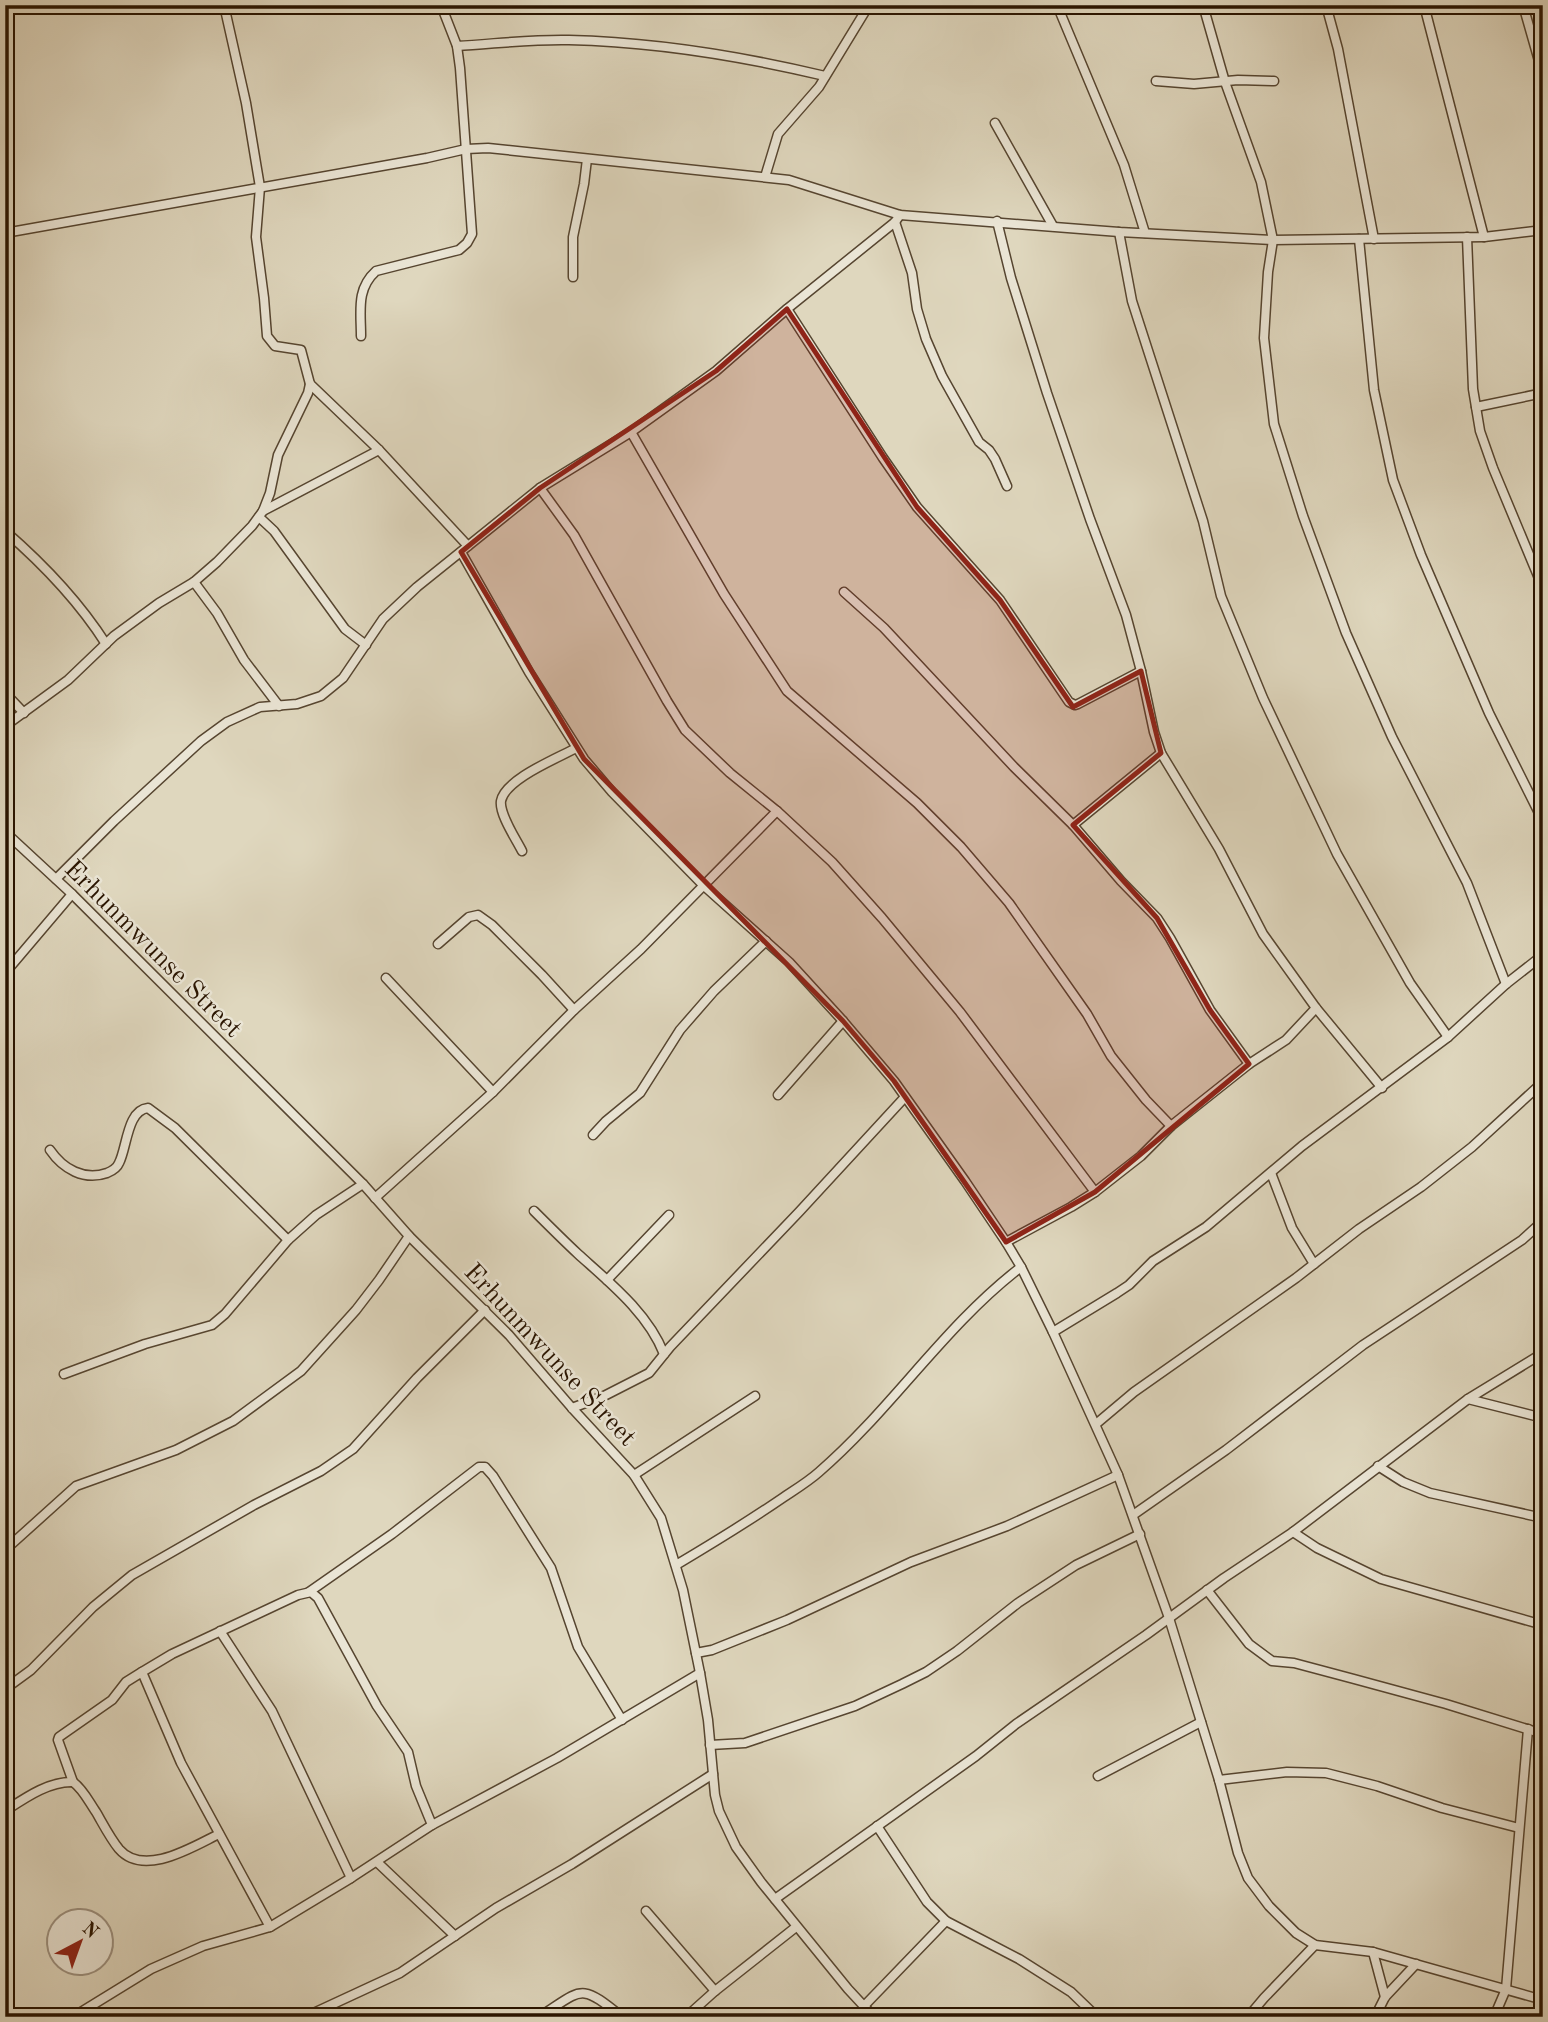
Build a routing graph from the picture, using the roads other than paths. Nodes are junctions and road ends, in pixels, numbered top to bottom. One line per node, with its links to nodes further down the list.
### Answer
1 (224, 5): 20 (street)
2 (441, 5): 9 (street)
3 (869, 5): 12 (street)
4 (1057, 5): 27 (street)
5 (1203, 5): 15 (street)
6 (1326, 5): 31 (street)
7 (1424, 5): 29 (street)
8 (1523, 5): 10 (street)
9 (457, 46): 12 (street); 17 (street)
10 (1539, 47): 11 (street)
11 (1543, 75)
12 (825, 76): 19 (street)
13 (1156, 80): 15 (street)
14 (1273, 81): 15 (street)
15 (1225, 82): 32 (street)
16 (996, 123): 23 (street)
17 (466, 149): 18 (street); 20 (street); 35 (street)
18 (587, 159): 19 (street); 33 (street)
19 (765, 177): 21 (street)
20 (260, 187): 26 (street); 36 (street)
21 (898, 218): 22 (street); 34 (street); 41 (street)
22 (997, 221): 23 (street); 51 (street)
23 (1053, 226): 25 (street)
24 (1543, 230): 29 (street)
25 (1119, 232): 27 (street); 75 (street)
26 (5, 233)
27 (1145, 233): 32 (street)
28 (1468, 237): 29 (street); 31 (street); 38 (street)
29 (1484, 237)
30 (1359, 239): 31 (street); 32 (street); 59 (street)
31 (1374, 239)
32 (1273, 240): 71 (street)
33 (573, 277)
34 (787, 309): 39 (street); 51 (street)
35 (361, 336)
36 (310, 384): 40 (street); 43 (street)
37 (1543, 393): 38 (street)
38 (1476, 407): 47 (street)
39 (631, 432): 42 (street); 82 (street)
40 (379, 450): 43 (street); 45 (street)
41 (1007, 486)
42 (540, 488): 45 (street); 58 (street)
43 (261, 514): 46 (street); 50 (street)
44 (5, 531): 49 (street)
45 (464, 549): 50 (street); 56 (street)
46 (194, 582): 49 (street); 53 (street)
47 (1543, 588)
48 (844, 592): 60 (street)
49 (106, 643): 54 (street)
50 (366, 645): 53 (street)
51 (1141, 671): 57 (street)
52 (5, 693): 54 (street)
53 (279, 706): 63 (street)
54 (24, 713): 55 (street)
55 (5, 726)
56 (576, 748): 62 (street); 64 (street)
57 (1161, 753): 60 (street); 72 (street)
58 (777, 811): 64 (street); 87 (street)
59 (1543, 821)
60 (1073, 825): 76 (street)
61 (5, 832): 63 (street, Erhunmwunse Street)
62 (522, 851)
63 (56, 880): 65 (street, Erhunmwunse Street)
64 (703, 885): 66 (street); 73 (street)
65 (72, 894): 69 (street); 86 (street, Erhunmwunse Street)
66 (766, 941): 74 (street); 83 (street)
67 (438, 944): 73 (street)
68 (1543, 955): 71 (street)
69 (5, 973)
70 (386, 978): 79 (street)
71 (1506, 984): 75 (street)
72 (1316, 1008): 76 (street); 78 (street)
73 (574, 1010): 79 (street)
74 (843, 1021): 80 (street); 81 (street)
75 (1448, 1037): 78 (street)
76 (1249, 1064): 82 (street)
77 (1543, 1082): 95 (street)
78 (1382, 1088): 85 (street)
79 (493, 1092): 88 (street)
80 (778, 1095)
81 (905, 1097): 94 (street); 101 (street)
82 (1171, 1126): 87 (street)
83 (593, 1135)
84 (50, 1150): 93 (street)
85 (1271, 1173): 95 (street); 99 (street)
86 (363, 1184): 88 (street, Erhunmwunse Street); 93 (street)
87 (1095, 1192): 94 (street)
88 (375, 1198): 92 (street, Erhunmwunse Street)
89 (534, 1211): 97 (street)
90 (669, 1215): 97 (street)
91 (1543, 1221): 111 (street)
92 (409, 1236): 98 (street, Erhunmwunse Street); 115 (street)
93 (288, 1240): 102 (street)
94 (1006, 1242): 96 (street)
95 (1314, 1264): 107 (street)
96 (1021, 1267): 99 (street); 116 (street)
97 (607, 1280): 101 (street)
98 (485, 1310): 105 (street, Erhunmwunse Street); 125 (street)
99 (1053, 1332): 107 (street)
100 (1543, 1353): 104 (street)
101 (664, 1354): 105 (street)
102 (64, 1374)
103 (755, 1396): 109 (street)
104 (1468, 1399): 106 (street); 108 (street)
105 (572, 1408): 109 (street, Erhunmwunse Street)
106 (1543, 1418)
107 (1096, 1424): 110 (street)
108 (1378, 1466): 112 (street); 113 (street)
109 (634, 1475): 116 (street, Erhunmwunse Street)
110 (1118, 1475): 111 (street); 122 (street)
111 (1133, 1515): 114 (street)
112 (1543, 1518)
113 (1293, 1532): 117 (street); 120 (street)
114 (1140, 1534): 119 (street); 130 (street)
115 (5, 1550)
116 (676, 1565): 122 (street, Erhunmwunse Street)
117 (1207, 1590): 119 (street); 128 (street)
118 (309, 1592): 121 (street); 126 (street); 136 (street)
119 (1169, 1618): 127 (street); 137 (street)
120 (1543, 1625)
121 (220, 1631): 123 (street); 141 (street)
122 (696, 1653): 124 (street, Erhunmwunse Street)
123 (142, 1672): 134 (street); 139 (street)
124 (700, 1673): 126 (street); 130 (street, Erhunmwunse Street)
125 (5, 1689)
126 (622, 1720): 136 (street)
127 (1201, 1722): 132 (street); 133 (street)
128 (1528, 1729): 129 (street); 138 (street)
129 (1543, 1734)
130 (710, 1745): 131 (street, Erhunmwunse Street)
131 (713, 1774): 142 (street, Erhunmwunse Street); 147 (street)
132 (1098, 1776)
133 (1219, 1780): 138 (street); 148 (street)
134 (73, 1782): 135 (street); 139 (street)
135 (5, 1811)
136 (432, 1825): 140 (street)
137 (877, 1826): 142 (street); 144 (street)
138 (1519, 1828): 151 (street)
139 (219, 1834): 145 (street)
140 (377, 1862): 141 (street); 147 (street)
141 (351, 1878): 145 (street)
142 (775, 1899): 146 (street, Erhunmwunse Street)
143 (646, 1911): 152 (street)
144 (946, 1921): 155 (street); 162 (street)
145 (270, 1927): 156 (street)
146 (796, 1927): 152 (street); 155 (street, Erhunmwunse Street)
147 (455, 1936): 157 (street)
148 (1315, 1945): 149 (street); 163 (street)
149 (1373, 1952): 150 (street); 153 (street)
150 (1416, 1964): 151 (street); 153 (street)
151 (1506, 1989): 154 (street); 165 (street)
152 (715, 1991): 160 (street)
153 (1385, 1997): 164 (street)
154 (1543, 2000)
155 (864, 2006): 161 (street, Erhunmwunse Street)
156 (73, 2017)
157 (305, 2017)
158 (539, 2017): 159 (street)
159 (622, 2017)
160 (687, 2017)
161 (874, 2017)
162 (1097, 2017)
163 (1248, 2017)
164 (1374, 2017)
165 (1494, 2017)

